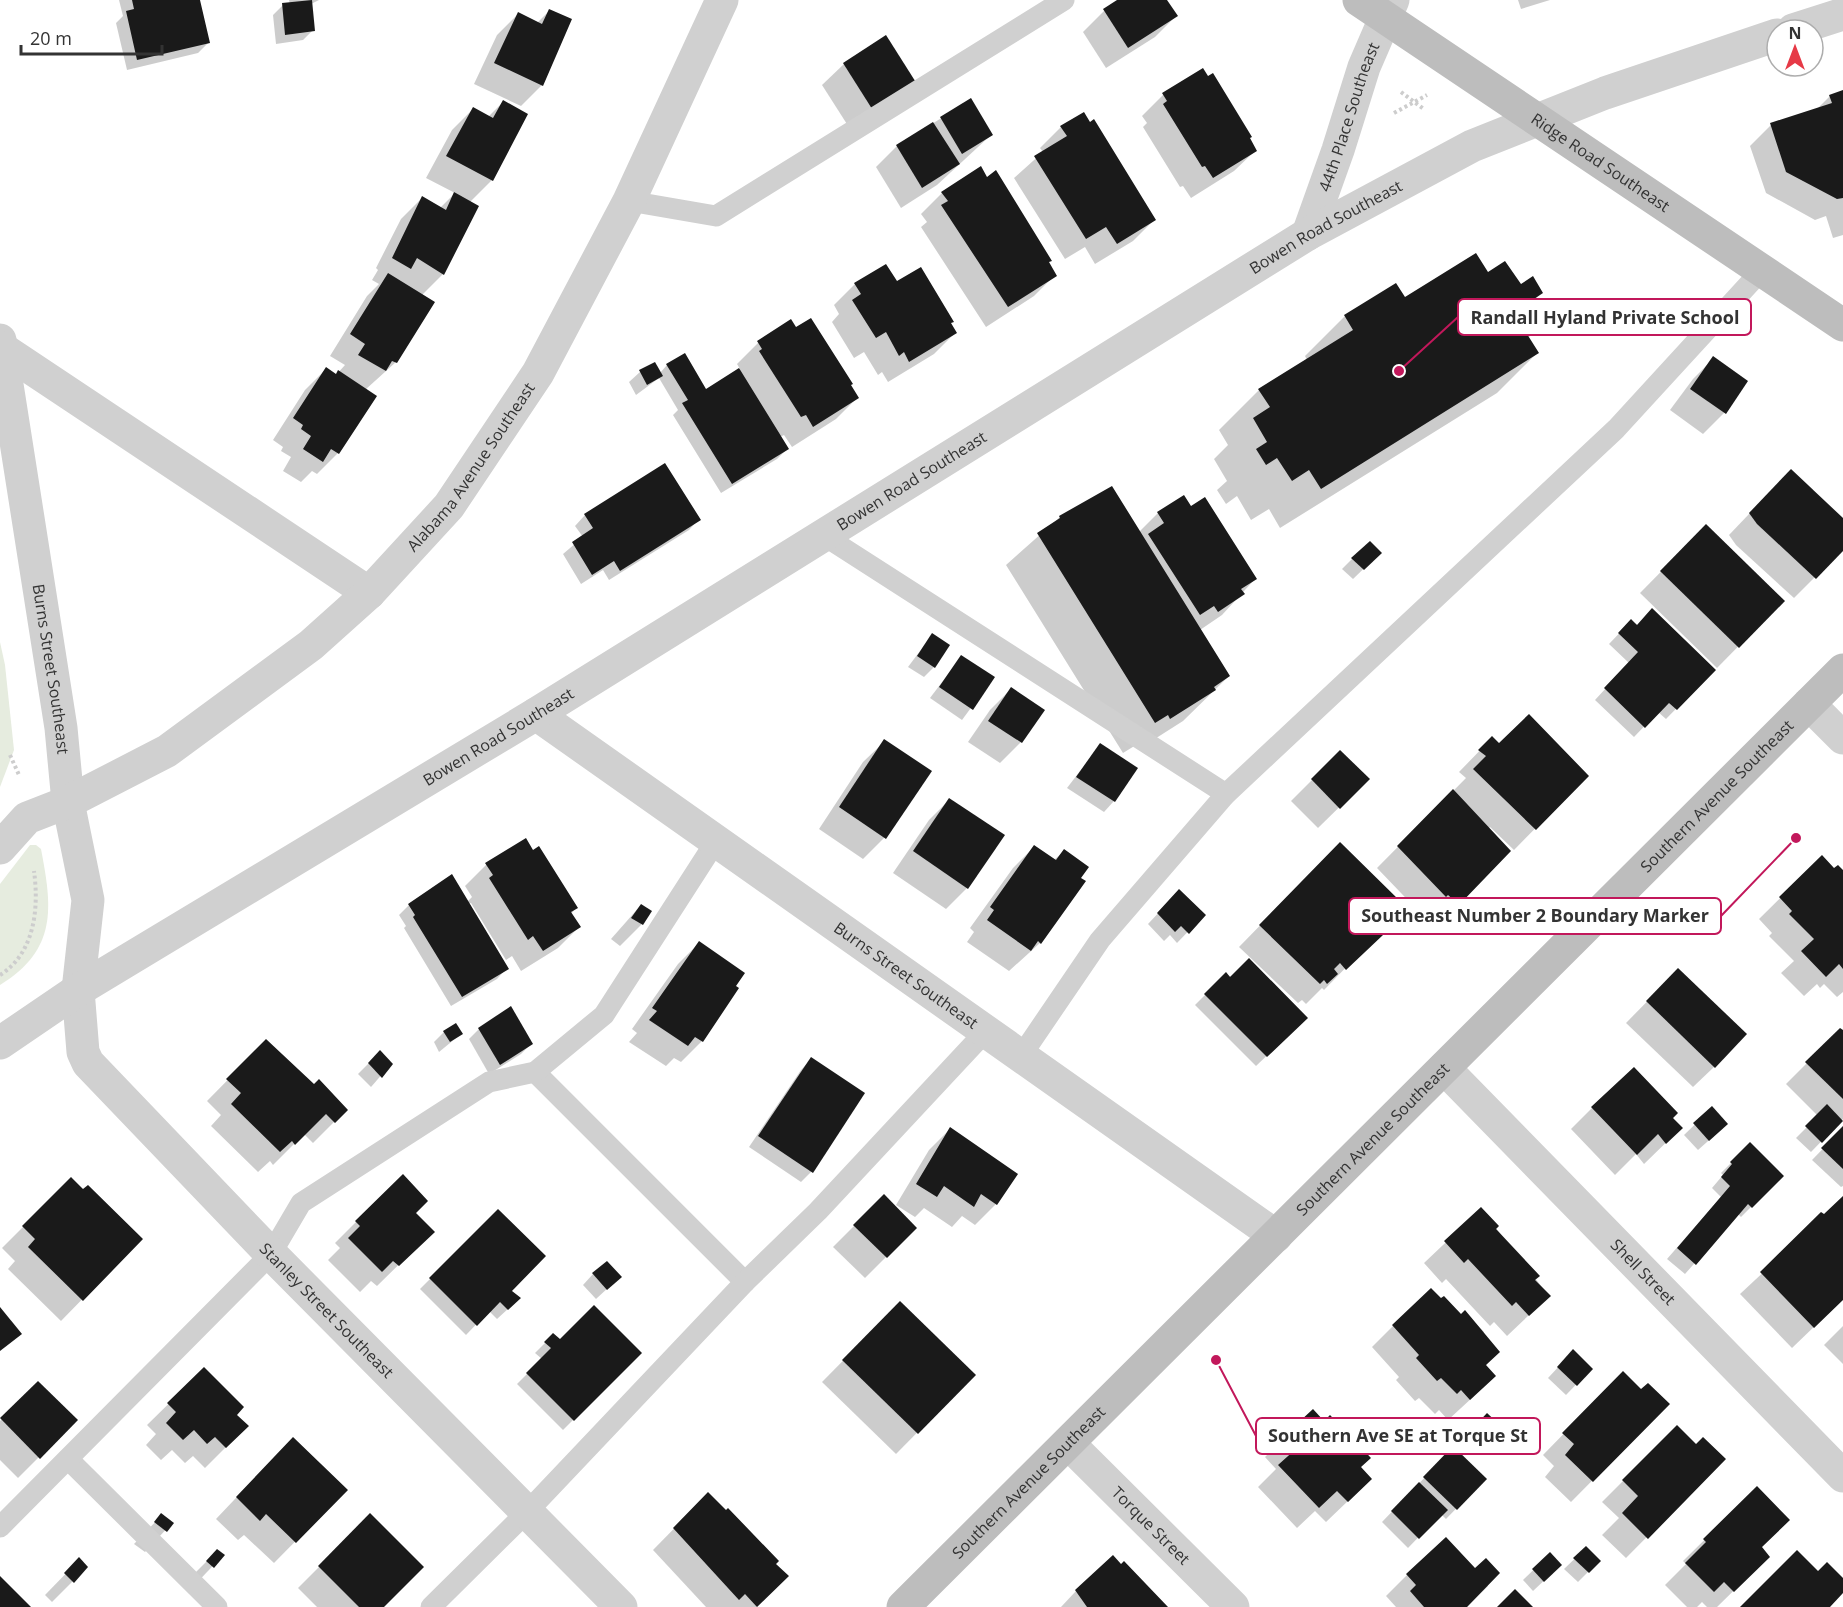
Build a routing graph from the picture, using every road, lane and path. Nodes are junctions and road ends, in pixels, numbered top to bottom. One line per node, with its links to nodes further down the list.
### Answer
1 (722, 0): 11 (street, Alabama Avenue Southeast)
2 (1064, 0): 11 (lane)
3 (1359, 0): 4 (main road, Ridge Road Southeast)
4 (1390, 9): 10 (main road, Ridge Road Southeast); 12 (street, 44th Place Southeast)
5 (1843, 14): 6 (street)
6 (1825, 20)
7 (1765, 39): 10 (street, Bowen Road Southeast)
8 (1430, 93): 9 (path)
9 (1425, 110)
10 (1536, 120): 12 (street, Bowen Road Southeast); 13 (main road, Ridge Road Southeast)
11 (629, 201): 17 (street, Alabama Avenue Southeast)
12 (1308, 234): 16 (street, Bowen Road Southeast)
13 (1761, 271): 14 (main road, Ridge Road Southeast); 24 (lane)
14 (1843, 325)
15 (1, 344): 17 (street, Burns Street Southeast); 25 (street, Burns Street Southeast)
16 (823, 535): 20 (street, Bowen Road Southeast); 24 (lane)
17 (369, 593): 25 (street, Alabama Avenue Southeast)
18 (1843, 670): 19 (main road, Southern Avenue Southeast)
19 (1809, 704): 21 (street); 34 (main road, Southern Avenue Southeast)
20 (536, 714): 26 (street, Burns Street Southeast); 30 (street, Bowen Road Southeast)
21 (1843, 738)
22 (10, 755): 23 (path)
23 (19, 775)
24 (1226, 794): 33 (lane)
25 (68, 802): 27 (street, Alabama Avenue Southeast); 30 (street, Burns Street Southeast)
26 (716, 841): 31 (street, Burns Street Southeast); 35 (lane)
27 (0, 848)
28 (33, 863): 29 (path)
29 (0, 975)
30 (78, 990): 32 (street); 37 (street, Stanley Street Southeast)
31 (986, 1031): 33 (street, Burns Street Southeast); 38 (lane)
32 (0, 1043)
33 (1021, 1056): 36 (street, Burns Street Southeast)
34 (1444, 1068): 36 (main road, Southern Avenue Southeast); 41 (street, Shell Street)
35 (535, 1072): 37 (lane); 38 (lane)
36 (1276, 1236): 39 (main road, Southern Avenue Southeast)
37 (271, 1254): 40 (lane); 42 (street, Stanley Street Southeast)
38 (745, 1282): 42 (lane)
39 (1068, 1443): 47 (main road, Southern Avenue Southeast); 48 (street, Torque Street)
40 (68, 1458): 43 (lane); 44 (lane)
41 (1843, 1476)
42 (527, 1512): 45 (lane); 46 (street, Stanley Street Southeast)
43 (0, 1527)
44 (217, 1607)
45 (431, 1607)
46 (621, 1607)
47 (903, 1607)
48 (1233, 1607)

